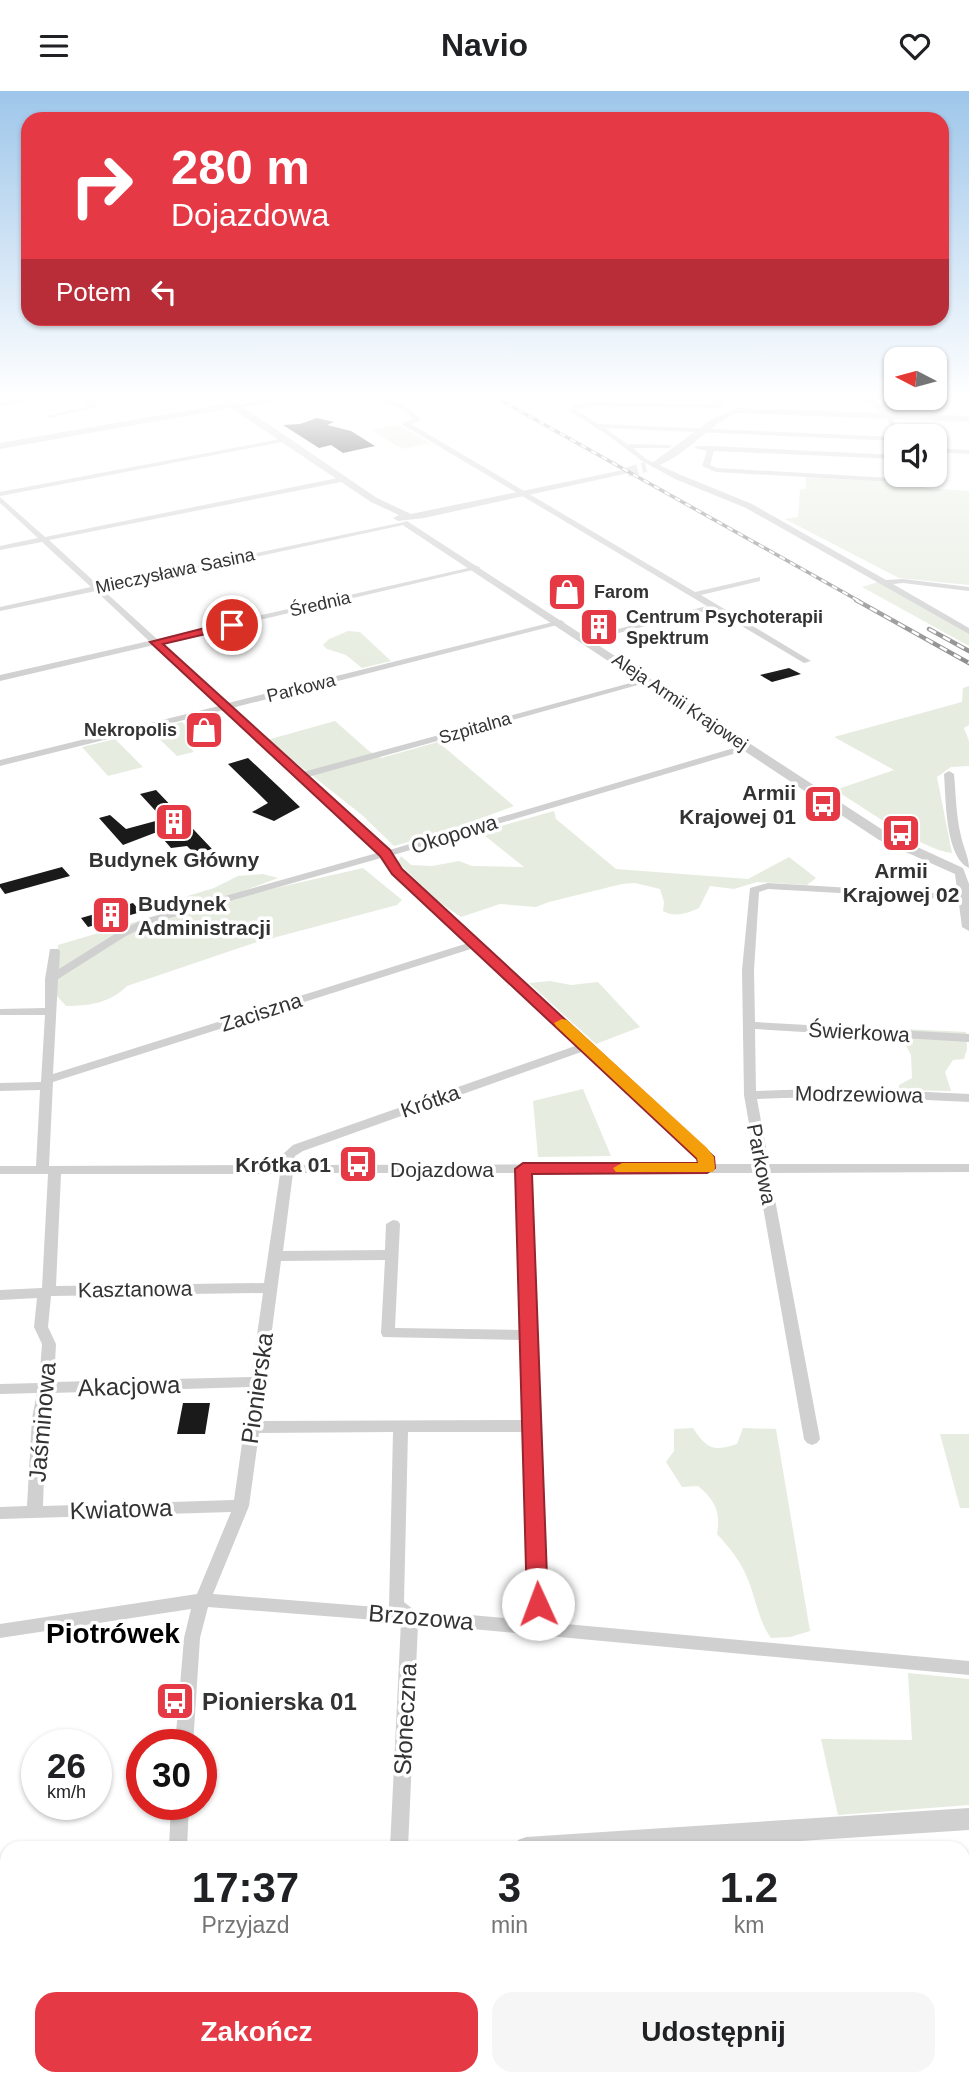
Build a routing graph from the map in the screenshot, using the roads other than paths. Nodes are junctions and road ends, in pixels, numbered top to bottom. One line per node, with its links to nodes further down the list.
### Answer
1 (30, 491): 8 (street)
2 (284, 491): 12 (street)
3 (361, 491): 9 (street, Aleja Armii Krajowej)
4 (521, 491): 7 (street)
5 (539, 491): 7 (street, Mieczysława Sasina)
6 (712, 491): 16 (street)
7 (526, 494): 10 (street, Mieczysława Sasina); 11 (street, Mieczysława Sasina); 19 (street)
8 (0, 497): 12 (street)
9 (384, 506): 10 (street); 11 (street, Aleja Armii Krajowej)
10 (440, 512): 11 (street, Mieczysława Sasina)
11 (406, 520): 14 (street, Aleja Armii Krajowej); 17 (street, Mieczysława Sasina)
12 (44, 540): 13 (street); 17 (street)
13 (0, 548)
14 (477, 568): 22 (street, Aleja Armii Krajowej); 25 (street, Średnia)
15 (757, 579): 19 (street)
16 (884, 583): 18 (street); 23 (street)
17 (96, 588): 21 (street, Mieczysława Sasina); 25 (street)
18 (969, 589)
19 (695, 594): 20 (street)
20 (716, 606): 24 (street); 26 (street)
21 (0, 609)
22 (561, 623): 24 (street, Aleja Armii Krajowej); 29 (street, Parkowa)
23 (969, 631)
24 (586, 640): 28 (street, Aleja Armii Krajowej)
25 (155, 642): 27 (street, Średnia); 29 (street)
26 (807, 661)
27 (0, 678)
28 (648, 681): 30 (street, Aleja Armii Krajowej); 33 (street, Szpitalna)
29 (225, 707): 31 (street, Parkowa); 33 (street)
30 (747, 747): 34 (street, Okopowa); 35 (street, Aleja Armii Krajowej)
31 (0, 763)
32 (949, 775): 35 (street)
33 (301, 776): 34 (street)
34 (385, 853): 38 (street); 40 (street, Okopowa)
35 (965, 876): 36 (street); 37 (street)
36 (756, 888): 43 (street, Parkowa)
37 (969, 927)
38 (477, 944): 45 (street); 46 (street, Zaciszna)
39 (54, 951): 40 (street, Jaśminowa)
40 (51, 979): 41 (street, Jaśminowa)
41 (49, 1011): 42 (street); 46 (street, Jaśminowa)
42 (0, 1012)
43 (750, 1025): 44 (street, Świerkowa); 48 (street, Parkowa)
44 (969, 1038)
45 (586, 1046): 50 (street); 53 (street, Krótka)
46 (46, 1083): 47 (street, Zaciszna); 56 (street, Jaśminowa)
47 (0, 1087)
48 (750, 1095): 49 (street, Modrzewiowa); 51 (street, Parkowa)
49 (969, 1098)
50 (707, 1168): 51 (street, Dojazdowa); 54 (street, Dojazdowa)
51 (763, 1168): 52 (street, Dojazdowa); 70 (street, Parkowa)
52 (969, 1168)
53 (286, 1169): 54 (street, Dojazdowa); 56 (street, Dojazdowa); 59 (street, Pionierska)
54 (523, 1169): 63 (street)
55 (0, 1170): 56 (street, Dojazdowa)
56 (49, 1170): 61 (street, Jaśminowa)
57 (393, 1224): 58 (street)
58 (391, 1255): 59 (street); 63 (street)
59 (275, 1256): 60 (street, Pionierska)
60 (270, 1288): 61 (street, Kasztanowa); 64 (street, Pionierska)
61 (46, 1292): 62 (street, Kasztanowa); 65 (street, Jaśminowa)
62 (0, 1294)
63 (528, 1335): 67 (street)
64 (257, 1382): 65 (street, Akacjowa); 68 (street, Pionierska)
65 (45, 1388): 66 (street, Akacjowa); 72 (street, Jaśminowa)
66 (0, 1389)
67 (533, 1426): 69 (street); 76 (street)
68 (251, 1427): 69 (street); 71 (street, Pionierska)
69 (401, 1428): 75 (street, Słoneczna)
70 (812, 1439)
71 (241, 1506): 72 (street, Kwiatowa); 74 (street, Pionierska)
72 (35, 1511): 73 (street, Kwiatowa)
73 (0, 1513)
74 (204, 1600): 75 (street, Brzozowa); 77 (street, Brzozowa); 79 (street, Pionierska)
75 (410, 1616): 76 (street, Brzozowa); 83 (street, Słoneczna)
76 (536, 1628): 78 (street, Brzozowa)
77 (0, 1631)
78 (969, 1668)
79 (185, 1729)
80 (969, 1819): 84 (street)
81 (179, 1820): 82 (street)
82 (178, 1841)
83 (399, 1841)
84 (673, 1841)

